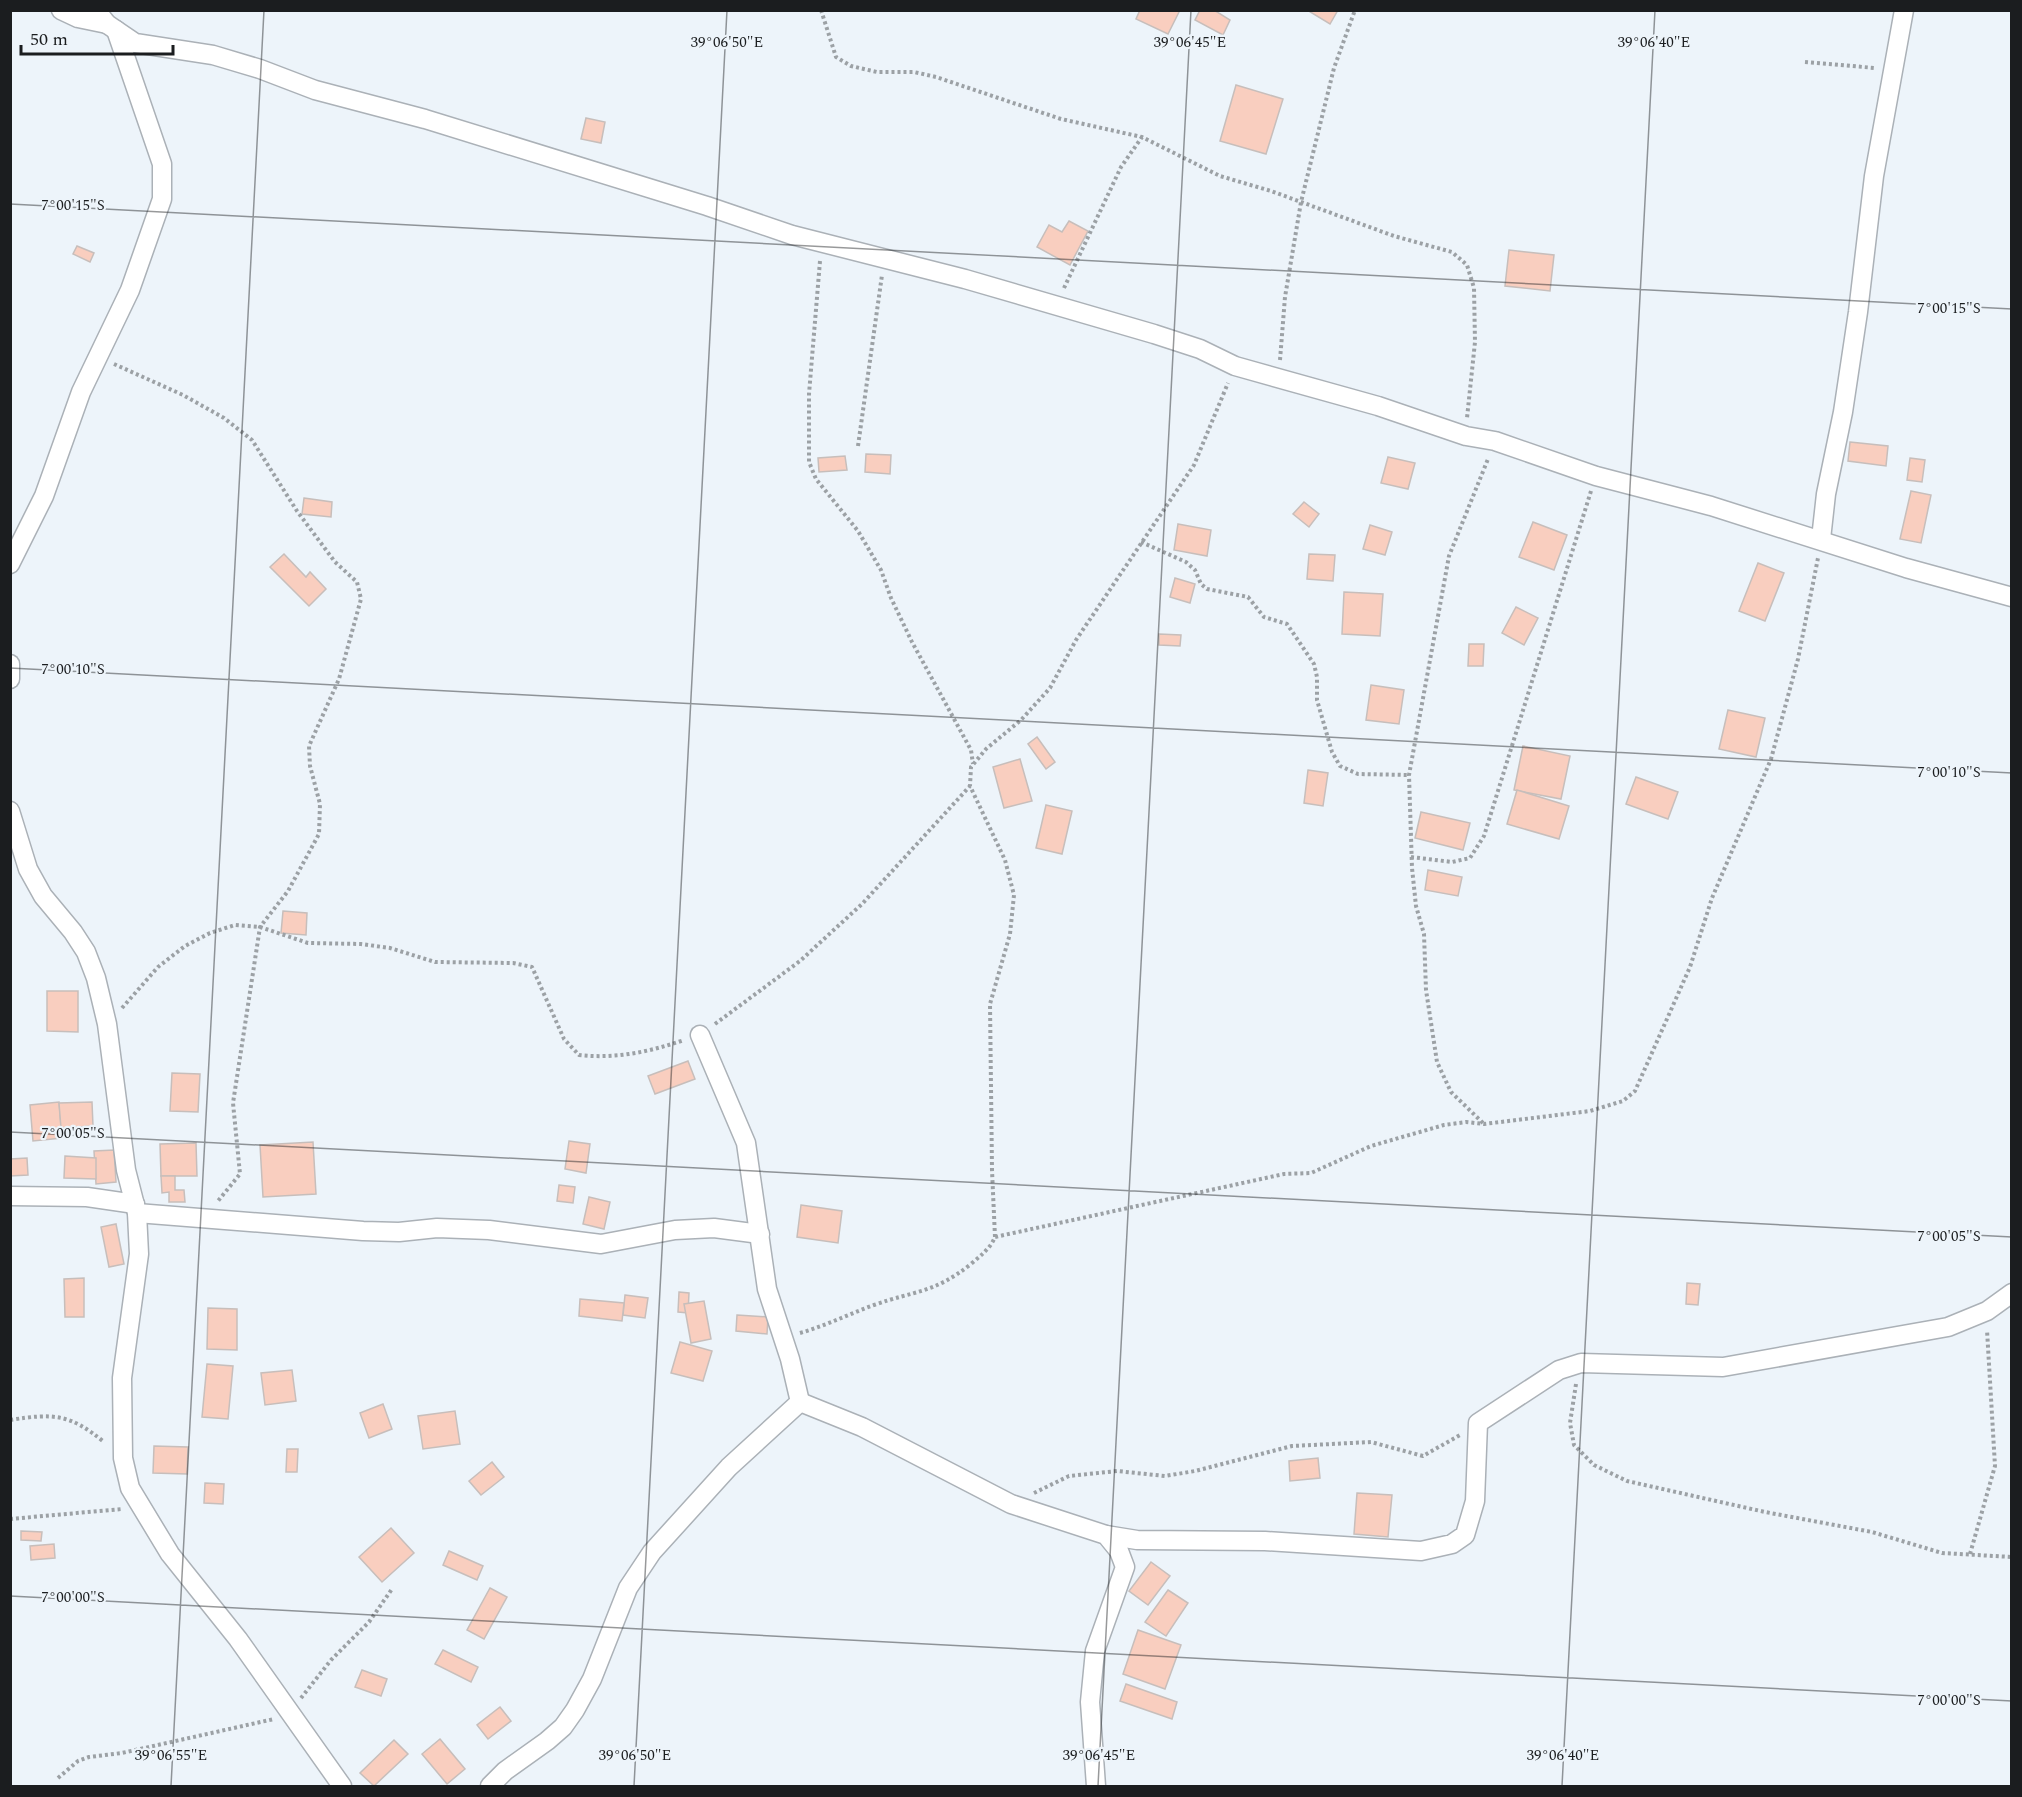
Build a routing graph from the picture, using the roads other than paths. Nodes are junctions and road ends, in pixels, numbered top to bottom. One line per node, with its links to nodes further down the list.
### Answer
1 (61, 10): 3 (street)
2 (1904, 10): 4 (street)
3 (106, 22): 4 (street); 5 (street)
4 (1821, 539): 6 (street)
5 (10, 564)
6 (2012, 597)
7 (10, 664): 8 (street)
8 (10, 679)
9 (10, 811): 12 (street)
10 (700, 1035): 13 (street)
11 (10, 1196): 12 (street)
12 (136, 1208): 13 (street); 17 (street)
13 (760, 1234): 15 (street)
14 (2012, 1293): 16 (street)
15 (800, 1402): 16 (street); 18 (street)
16 (1106, 1535): 19 (street)
17 (342, 1786)
18 (489, 1786)
19 (1096, 1786)

